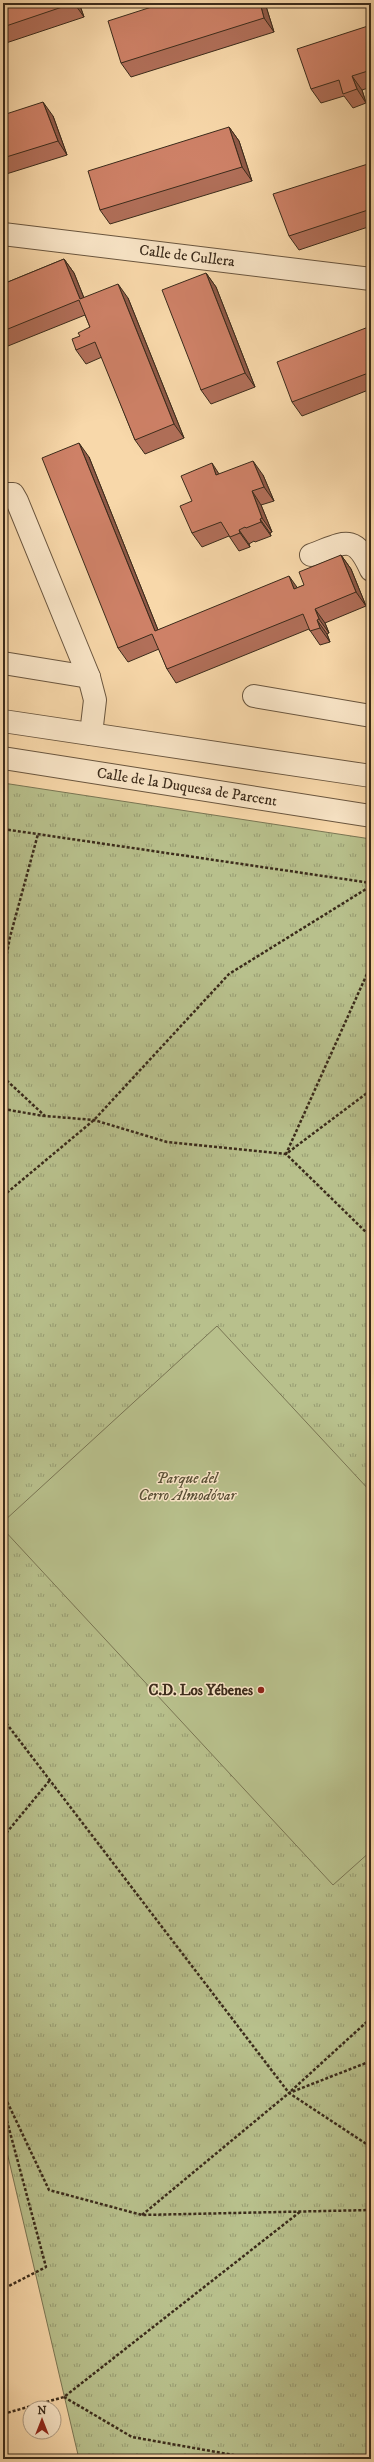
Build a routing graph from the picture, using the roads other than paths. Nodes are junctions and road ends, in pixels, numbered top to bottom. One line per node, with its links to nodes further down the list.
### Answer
1 (3, 234): 2 (street, Calle de Cullera)
2 (371, 279)
3 (3, 494): 7 (street)
4 (311, 555): 5 (street)
5 (371, 570)
6 (3, 663): 7 (street)
7 (89, 677): 11 (street)
8 (254, 696): 9 (street)
9 (371, 716)
10 (3, 721): 11 (street)
11 (91, 734): 13 (street)
12 (3, 758): 14 (street, Calle de la Duquesa de Parcent)
13 (371, 776)
14 (371, 816)

